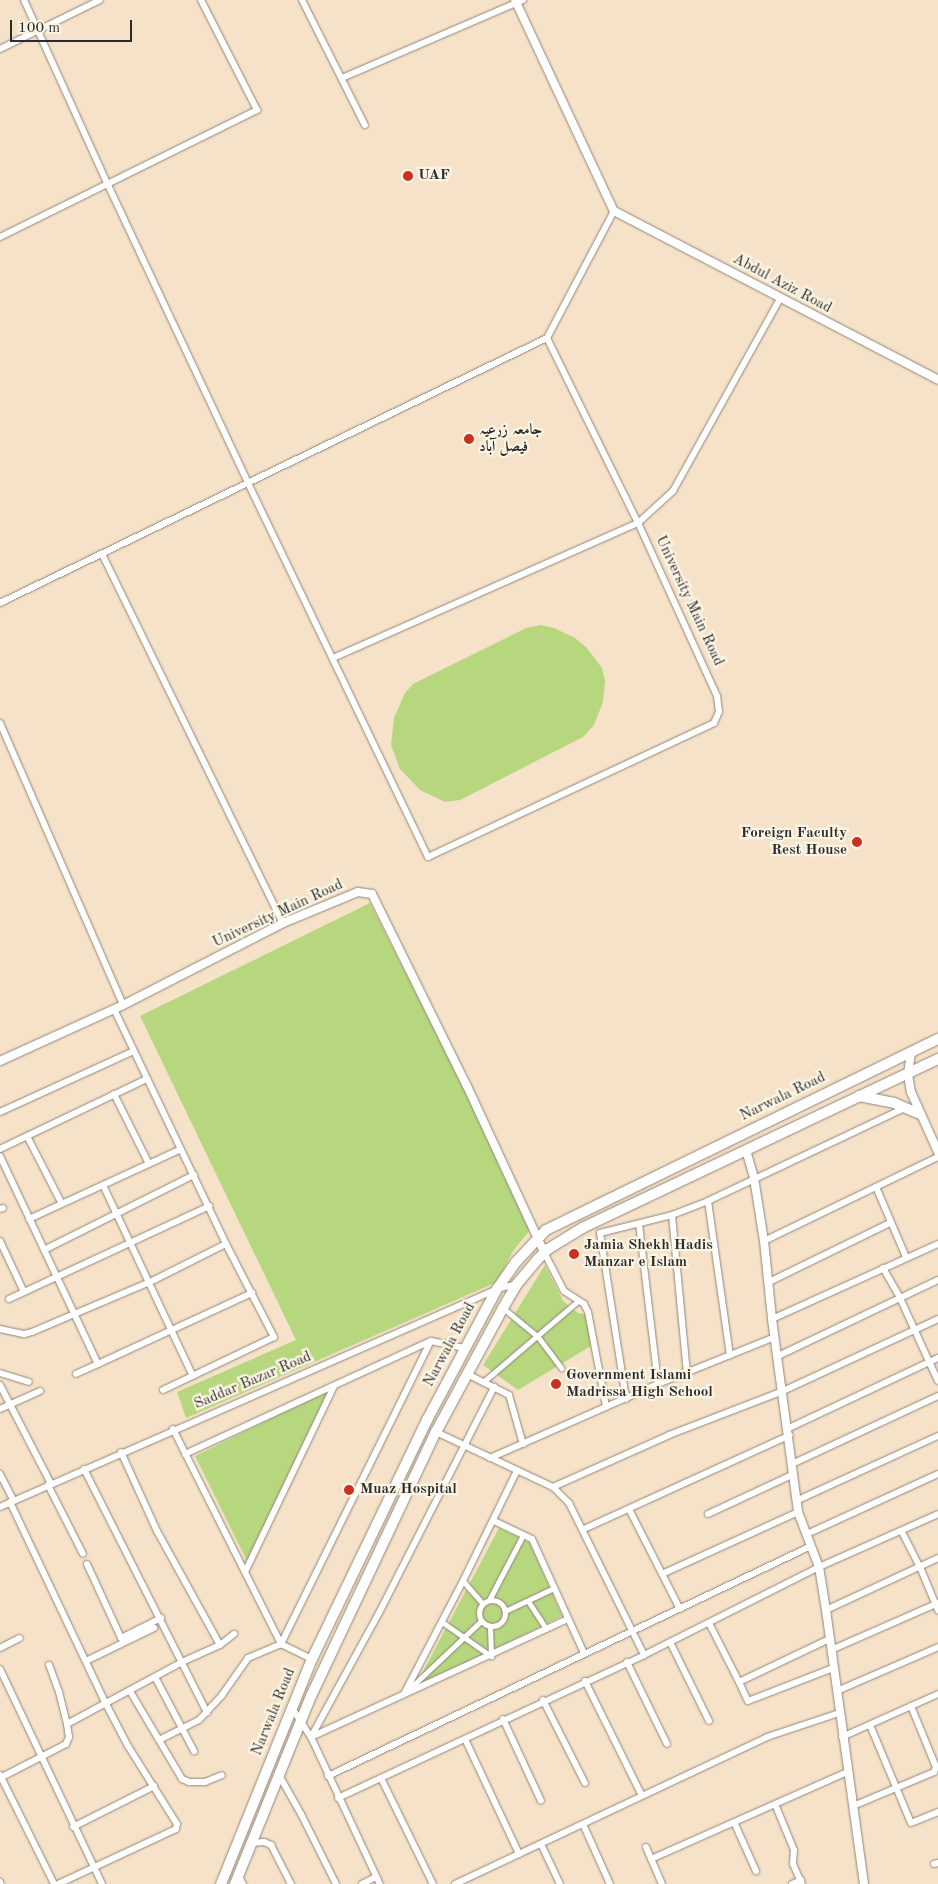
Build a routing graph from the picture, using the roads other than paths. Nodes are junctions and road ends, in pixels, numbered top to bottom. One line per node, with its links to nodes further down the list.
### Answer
1 (24, 0): 6 (street)
2 (100, 0): 6 (street)
3 (201, 0): 10 (street)
4 (302, 0): 8 (street)
5 (518, 1): 8 (street); 11 (street)
6 (38, 30): 7 (street); 10 (street)
7 (0, 48)
8 (342, 78): 9 (street)
9 (365, 125)
10 (108, 185): 12 (street); 16 (street)
11 (614, 212): 13 (street, Abdul Aziz Road); 14 (street)
12 (0, 237)
13 (780, 298): 15 (street, Abdul Aziz Road); 17 (street)
14 (547, 338): 16 (street); 17 (street, University Main Road)
15 (938, 380)
16 (248, 483): 18 (street); 20 (street)
17 (638, 523): 20 (street); 20 (street, University Main Road)
18 (102, 554): 19 (street); 22 (street)
19 (0, 603)
20 (333, 658)
21 (0, 723): 23 (street)
22 (283, 923): 23 (street, University Main Road); 57 (street, University Main Road)
23 (123, 1005): 24 (street, University Main Road)
24 (114, 1009): 26 (street); 29 (street, University Main Road)
25 (938, 1040): 27 (main road, Narwala Road)
26 (134, 1051): 31 (street); 35 (street)
27 (911, 1053): 30 (street); 57 (main road, Narwala Road)
28 (938, 1059): 30 (main road, Narwala Road)
29 (0, 1061)
30 (908, 1074): 33 (main road, Narwala Road); 34 (street)
31 (147, 1078): 32 (street); 39 (street)
32 (114, 1094): 37 (street); 44 (street)
33 (859, 1096): 34 (main road); 40 (main road, Narwala Road)
34 (911, 1105): 36 (main road); 46 (street)
35 (0, 1112)
36 (920, 1114): 41 (street)
37 (27, 1136): 38 (street); 50 (street)
38 (0, 1149)
39 (182, 1149): 44 (street); 45 (street)
40 (746, 1150): 46 (street); 64 (main road, Narwala Road)
41 (938, 1152)
42 (0, 1156): 54 (street)
43 (938, 1157): 48 (street)
44 (150, 1164): 47 (street)
45 (194, 1175): 51 (street); 52 (street)
46 (754, 1178): 49 (street); 59 (street)
47 (103, 1185): 50 (street); 52 (street)
48 (876, 1187): 55 (street); 59 (street)
49 (708, 1201): 53 (street); 89 (street)
50 (62, 1204): 54 (street)
51 (209, 1206): 60 (street); 61 (street)
52 (116, 1213): 60 (street); 63 (street)
53 (672, 1215): 56 (street); 96 (street)
54 (30, 1218): 63 (street)
55 (890, 1223): 65 (street); 70 (street)
56 (639, 1224): 103 (street); 111 (street)
57 (539, 1238): 64 (street, University Main Road); 72 (main road, Narwala Road)
58 (0, 1241): 73 (street)
59 (764, 1241): 70 (street)
60 (131, 1244): 67 (street); 69 (street)
61 (226, 1244): 69 (street); 74 (street)
62 (938, 1244): 65 (street)
63 (44, 1250): 67 (street)
64 (544, 1252): 71 (main road, Narwala Road); 77 (street)
65 (906, 1257): 66 (street)
66 (883, 1268): 75 (street); 80 (street)
67 (57, 1278): 73 (street); 79 (street)
68 (938, 1280): 75 (street)
69 (150, 1282): 79 (street); 83 (street)
70 (769, 1282): 80 (street)
71 (517, 1284): 72 (street, Saddar Bazar Road); 78 (main road, Narwala Road)
72 (497, 1289): 88 (main road, Narwala Road); 115 (street, Saddar Bazar Road)
73 (24, 1292): 76 (street)
74 (252, 1293): 83 (street); 99 (street)
75 (900, 1298): 84 (street); 90 (street)
76 (9, 1299)
77 (579, 1300): 85 (street); 113 (street)
78 (503, 1308): 85 (street); 98 (main road, Narwala Road)
79 (74, 1314): 82 (street); 93 (street)
80 (772, 1319): 86 (street)
81 (938, 1319): 84 (street)
82 (0, 1329)
83 (172, 1330): 93 (street); 99 (street)
84 (914, 1330): 92 (street); 109 (street)
85 (538, 1337): 94 (street); 102 (street)
86 (775, 1337): 89 (street); 90 (street)
87 (431, 1341): 88 (street); 105 (street); 175 (street)
88 (465, 1348): 183 (main road, Narwala Road)
89 (730, 1355): 96 (street)
90 (778, 1356): 109 (street)
91 (938, 1358): 92 (street)
92 (928, 1362): 100 (street); 117 (street)
93 (98, 1364): 97 (street)
94 (562, 1368)
95 (0, 1373): 101 (street)
96 (687, 1373): 103 (street)
97 (76, 1374)
98 (467, 1374): 102 (street); 116 (main road, Narwala Road)
99 (193, 1376): 107 (street)
100 (938, 1381)
101 (28, 1382)
102 (483, 1382): 106 (street)
103 (658, 1384): 111 (street)
104 (0, 1385): 112 (street)
105 (334, 1386): 122 (street); 150 (street)
106 (494, 1387): 119 (street); 120 (street)
107 (163, 1390)
108 (40, 1391): 112 (street)
109 (783, 1391): 117 (street); 131 (street)
110 (938, 1396): 124 (street)
111 (626, 1399): 113 (street)
112 (10, 1405): 114 (street); 130 (street)
113 (606, 1406): 119 (street)
114 (0, 1410)
115 (172, 1430): 121 (street, Saddar Bazar Road); 122 (street)
116 (436, 1432): 120 (street); 204 (main road, Narwala Road)
117 (789, 1432): 124 (street); 135 (street)
118 (938, 1436): 132 (street)
119 (522, 1444): 123 (street)
120 (464, 1446): 123 (street); 209 (street)
121 (121, 1452): 125 (street, Saddar Bazar Road); 176 (street)
122 (185, 1454): 150 (street)
123 (490, 1458): 126 (street)
124 (792, 1464): 129 (street)
125 (84, 1469): 130 (street, Saddar Bazar Road); 161 (street)
126 (517, 1471): 131 (street); 139 (street)
127 (0, 1474): 133 (street)
128 (938, 1474): 142 (street)
129 (792, 1475): 132 (street); 137 (street)
130 (50, 1485): 133 (street, Saddar Bazar Road); 145 (street)
131 (553, 1487): 140 (street)
132 (798, 1500): 136 (street)
133 (12, 1502): 134 (street, Saddar Bazar Road); 184 (street)
134 (0, 1507)
135 (629, 1509): 140 (street); 151 (street)
136 (798, 1512): 142 (street); 151 (street)
137 (708, 1514)
138 (938, 1514): 141 (street)
139 (494, 1521): 143 (street); 152 (street)
140 (584, 1529): 169 (street)
141 (902, 1532): 148 (street); 149 (street)
142 (807, 1534): 144 (street)
143 (524, 1535): 153 (street); 154 (street)
144 (811, 1546): 148 (street); 158 (street)
145 (83, 1554)
146 (938, 1558): 149 (street)
147 (87, 1564): 161 (street)
148 (819, 1567): 159 (street); 165 (street)
149 (920, 1567): 157 (street); 159 (street)
150 (246, 1570): 175 (street)
151 (662, 1574): 158 (street)
152 (463, 1581): 156 (street); 164 (street)
153 (554, 1588): 155 (street); 162 (street)
154 (489, 1600): 156 (street); 160 (street)
155 (528, 1601): 160 (street); 168 (street)
156 (483, 1604): 163 (street)
157 (937, 1606): 179 (street)
158 (680, 1609): 169 (street)
159 (826, 1610): 173 (street)
160 (505, 1611): 166 (street)
161 (161, 1618): 185 (street)
162 (567, 1618): 168 (street); 180 (street)
163 (481, 1621): 166 (street); 172 (street)
164 (442, 1622): 172 (street); 195 (street)
165 (709, 1623): 174 (street); 192 (street)
166 (490, 1626): 182 (street)
167 (154, 1628): 184 (street)
168 (546, 1629): 182 (street)
169 (633, 1630): 180 (street); 181 (street)
170 (234, 1634): 176 (street)
171 (20, 1638): 178 (street)
172 (464, 1638): 182 (street); 195 (street)
173 (829, 1639): 179 (street); 192 (street)
174 (670, 1642): 181 (street); 205 (street)
175 (281, 1644): 183 (street); 201 (street)
176 (220, 1645): 185 (street)
177 (938, 1647): 194 (street)
178 (0, 1648)
179 (831, 1650): 188 (street)
180 (584, 1653): 219 (street)
181 (644, 1655): 186 (street)
182 (491, 1656): 195 (street)
183 (312, 1659): 200 (main road, Narwala Road)
184 (86, 1661): 198 (street)
185 (182, 1662): 190 (street); 201 (street)
186 (627, 1662): 191 (street); 213 (street)
187 (49, 1664): 206 (street)
188 (833, 1668): 192 (street); 194 (street)
189 (0, 1670): 215 (street)
190 (155, 1677): 193 (street); 208 (street)
191 (585, 1681): 197 (street); 225 (street)
192 (739, 1682)
193 (130, 1691): 198 (street); 212 (street)
194 (837, 1691): 202 (street)
195 (404, 1694): 209 (street)
196 (938, 1694): 199 (street)
197 (543, 1700): 203 (street); 222 (street)
198 (106, 1704): 206 (street); 223 (street)
199 (911, 1706): 207 (street); 224 (street)
200 (292, 1708): 204 (street); 246 (main road, Narwala Road)
201 (208, 1713): 208 (street)
202 (839, 1714): 210 (street); 225 (street)
203 (503, 1719): 211 (street); 227 (street)
204 (301, 1721): 209 (street); 217 (main road, Narwala Road)
205 (709, 1721)
206 (67, 1724): 215 (street)
207 (870, 1725): 210 (street); 224 (street)
208 (180, 1729): 212 (street); 214 (street)
209 (311, 1737): 219 (street)
210 (842, 1738): 216 (street)
211 (465, 1739): 221 (street); 237 (street)
212 (159, 1740): 218 (street)
213 (667, 1744)
214 (194, 1751)
215 (42, 1758): 220 (street); 233 (street)
216 (847, 1772): 228 (street); 229 (street)
217 (278, 1774): 234 (main road, Narwala Road); 248 (street)
218 (222, 1775)
219 (328, 1776): 226 (street)
220 (0, 1777): 244 (street)
221 (381, 1778): 226 (street); 251 (street)
222 (585, 1783)
223 (154, 1786): 233 (street); 239 (street)
224 (898, 1789): 229 (street); 230 (street)
225 (642, 1796): 232 (street)
226 (338, 1798): 241 (street)
227 (541, 1801)
228 (775, 1804): 231 (street); 243 (street)
229 (853, 1806): 257 (street)
230 (938, 1812)
231 (734, 1822): 238 (street); 240 (street)
232 (583, 1824): 235 (street); 254 (street)
233 (73, 1827): 239 (street)
234 (251, 1843): 242 (main road, Narwala Road); 247 (street)
235 (541, 1844): 237 (street); 253 (street)
236 (646, 1847): 238 (street)
237 (519, 1854): 252 (street)
238 (651, 1859): 255 (street)
239 (94, 1868): 244 (street); 245 (street)
240 (756, 1871)
241 (376, 1876): 249 (street); 250 (street)
242 (239, 1881)
243 (802, 1882): 256 (street)
244 (56, 1884)
245 (102, 1884)
246 (221, 1884)
247 (291, 1884)
248 (336, 1884)
249 (362, 1884)
250 (380, 1884)
251 (433, 1884)
252 (455, 1884)
253 (560, 1884)
254 (610, 1884)
255 (662, 1884)
256 (792, 1884)
257 (864, 1884)

